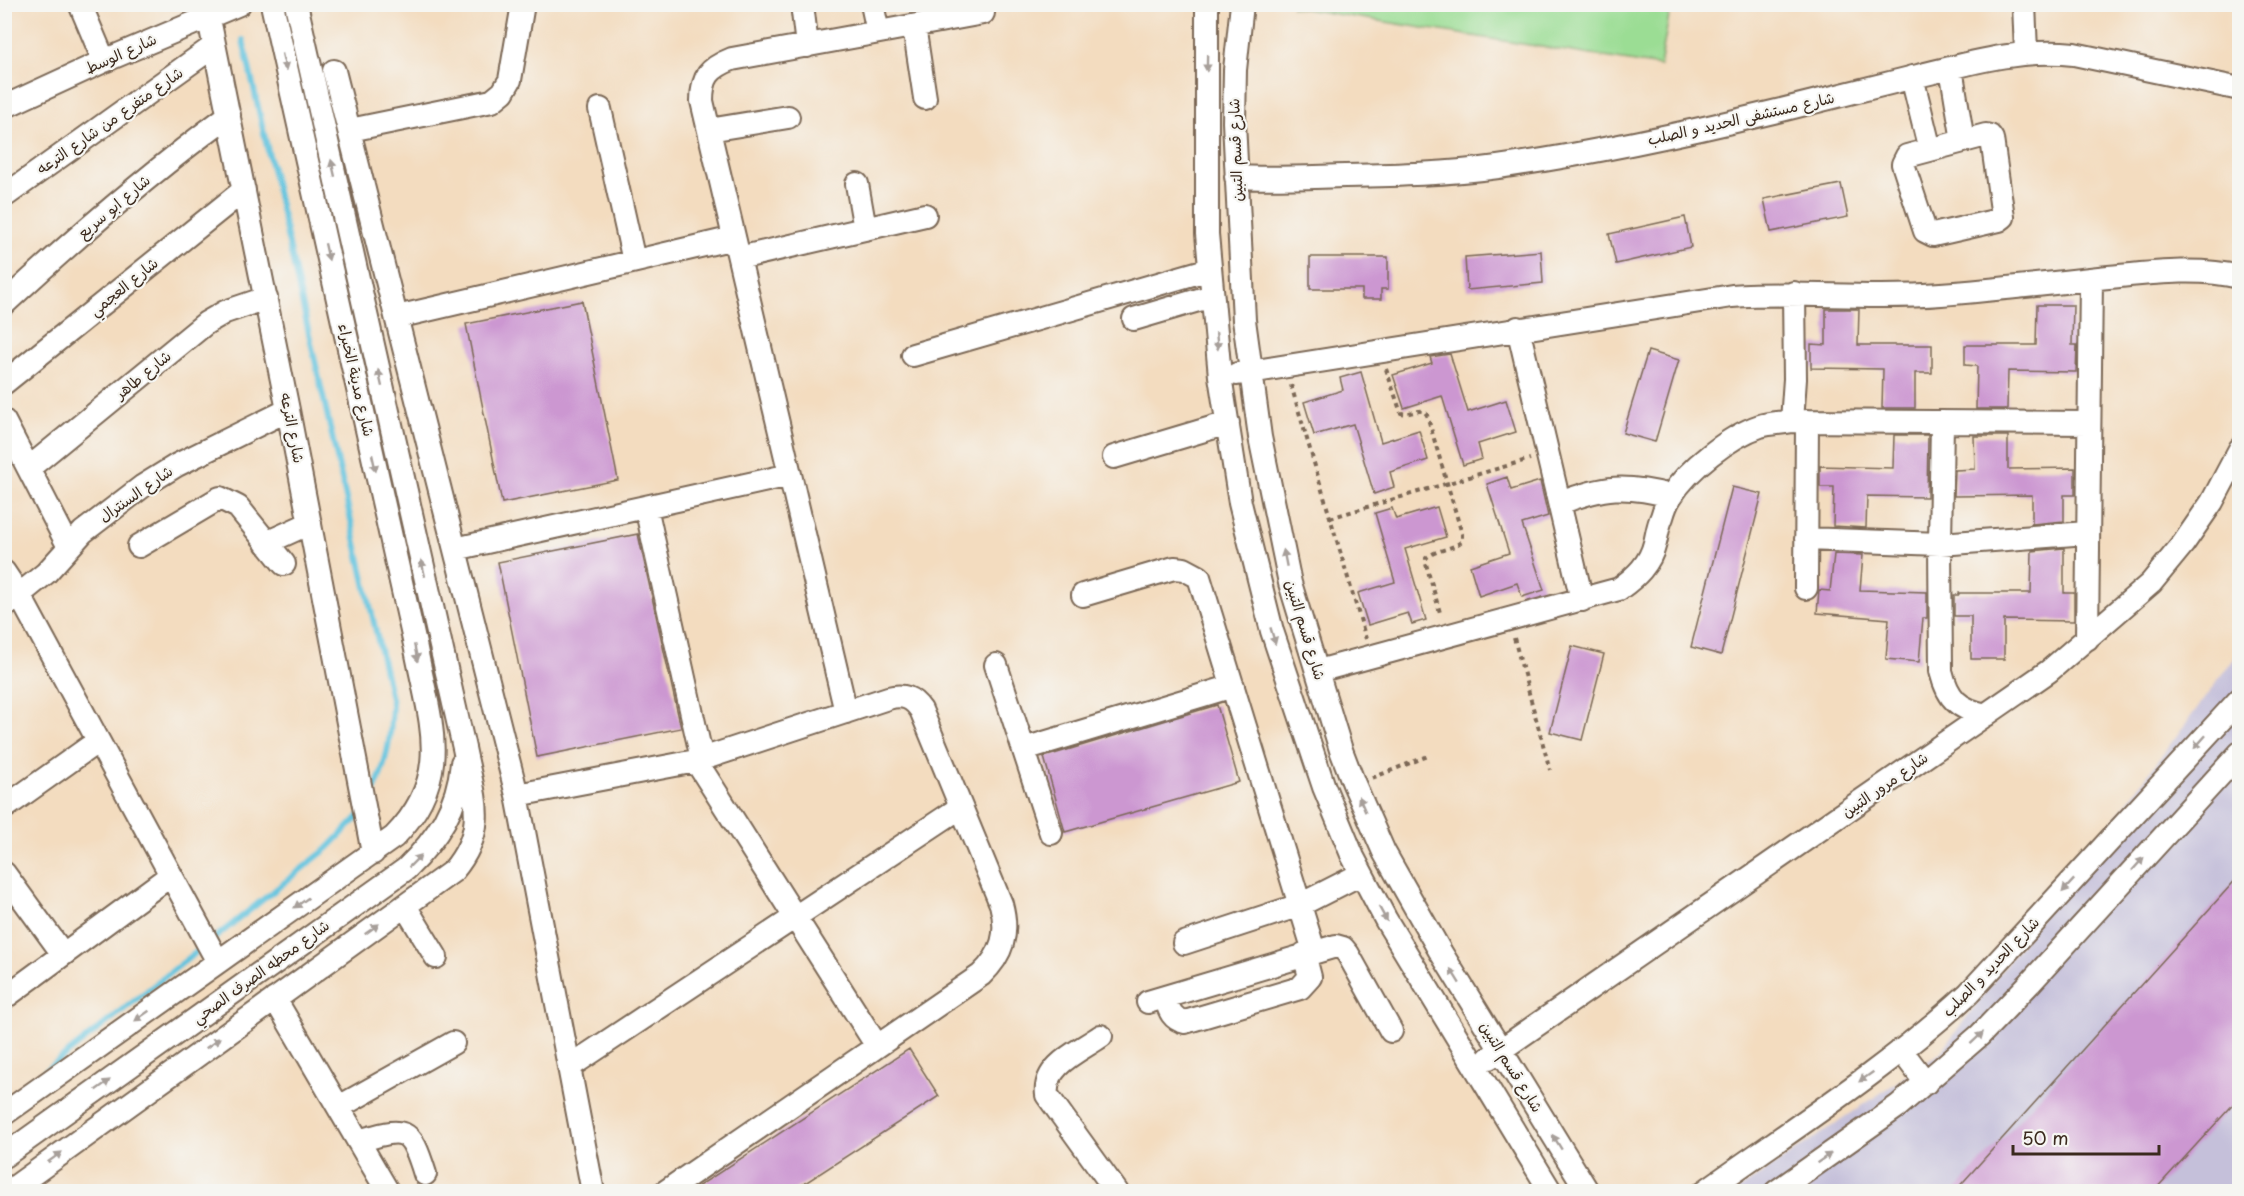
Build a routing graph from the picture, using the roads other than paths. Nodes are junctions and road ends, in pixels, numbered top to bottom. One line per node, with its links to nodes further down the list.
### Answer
1 (80, 4): 18 (street)
2 (239, 4): 11 (street, شارع الوسط)
3 (272, 4): 99 (street, شارع مدينة الخبراء, one-way to 99)
4 (296, 4): 89 (street, شارع مدينة الخبراء, one-way to 4)
5 (523, 4): 28 (street)
6 (802, 4): 16 (street)
7 (872, 4): 14 (street)
8 (1207, 4): 40 (street, شارع قسم التبين, one-way to 40)
9 (1242, 4): 32 (street, شارع قسم التبين)
10 (2024, 4): 17 (street)
11 (207, 10): 15 (street, شارع الترعه); 18 (street, شارع الوسط)
12 (983, 13): 13 (street)
13 (918, 18): 14 (street); 23 (street)
14 (878, 32): 16 (street)
15 (214, 46): 26 (street, شارع الترعه); 35 (street, شارع متفرع من شارع الترعه)
16 (807, 46): 29 (street)
17 (2026, 52): 19 (street, شارع مستشفى الحديد و الصلب); 22 (street, شارع مستشفى الحديد و الصلب)
18 (104, 61): 24 (street, شارع الوسط)
19 (1951, 68): 21 (street, شارع مستشفى الحديد و الصلب); 30 (street)
20 (334, 71): 28 (street)
21 (1912, 77): 31 (street); 32 (street, شارع مستشفى الحديد و الصلب)
22 (2240, 88)
23 (926, 98)
24 (7, 100)
25 (600, 109): 39 (street)
26 (229, 115): 34 (street, شارع الترعه); 46 (street, شارع ابو سريع)
27 (788, 117): 29 (street)
28 (350, 130): 47 (street)
29 (709, 130): 38 (street)
30 (1963, 141): 31 (street); 31 (street)
31 (1930, 150)
32 (1236, 177): 51 (street, شارع قسم التبين)
33 (857, 184): 37 (street)
34 (244, 190): 45 (street, شارع الترعه); 53 (street, شارع العجمي)
35 (6, 195)
36 (925, 215): 37 (street)
37 (865, 229): 38 (street)
38 (737, 248): 39 (street); 63 (street)
39 (634, 261): 47 (street)
40 (1210, 269): 44 (street, شارع قسم التبين); 50 (street)
41 (2240, 277): 42 (street)
42 (2091, 279): 43 (street); 58 (street)
43 (1794, 293): 49 (street); 55 (street)
44 (1212, 296): 48 (street); 52 (street, شارع قسم التبين, one-way to 52)
45 (266, 297): 54 (street, شارع الترعه); 62 (street, شارع طاهر)
46 (4, 304)
47 (397, 317): 74 (street)
48 (1134, 319)
49 (1518, 328): 51 (street); 65 (street)
50 (913, 355)
51 (1250, 372): 52 (street); 83 (street, شارع قسم التبين, one-way to 51)
52 (1220, 376): 57 (street, شارع قسم التبين)
53 (4, 383)
54 (288, 410): 67 (street, شارع الترعه); 73 (street, شارع السنترال)
55 (1799, 421): 56 (street); 64 (street); 69 (street)
56 (1942, 422): 58 (street); 71 (street)
57 (1227, 423): 61 (street); 101 (street, شارع قسم التبين, one-way to 101)
58 (2089, 423): 68 (street)
59 (5, 425): 62 (street)
60 (2238, 455): 81 (street, شارع مرور التبين)
61 (1114, 457)
62 (29, 468): 73 (street)
63 (790, 475): 66 (street); 86 (street)
64 (1671, 496): 65 (street); 79 (street)
65 (1560, 503): 79 (street)
66 (646, 507): 74 (street); 92 (street)
67 (310, 523): 70 (street); 99 (street, شارع الترعه)
68 (2087, 533): 71 (street); 81 (street)
69 (1806, 539): 71 (street); 77 (street)
70 (266, 543): 72 (street); 75 (street)
71 (1940, 544): 87 (street)
72 (139, 546)
73 (69, 547): 80 (street, شارع السنترال)
74 (455, 549): 93 (street)
75 (284, 564)
76 (4, 572): 80 (street)
77 (1806, 588)
78 (1083, 595): 84 (street)
79 (1582, 600): 83 (street)
80 (12, 601): 88 (street)
81 (2087, 639): 87 (street, شارع مرور التبين)
82 (996, 665): 90 (street)
83 (1318, 671): 117 (street, شارع قسم التبين, one-way to 83)
84 (1233, 686): 90 (street); 103 (street)
85 (2240, 699): 94 (street, شارع الحديد و الصلب, one-way to 94)
86 (846, 712): 92 (street); 95 (street)
87 (1986, 716): 117 (street, شارع مرور التبين)
88 (98, 741): 96 (street); 102 (street)
89 (464, 748): 104 (street, شارع مدينة الخبراء); 125 (street, شارع محطه الصرف الصحي, one-way to 89)
90 (1024, 749): 98 (street)
91 (2240, 753): 97 (street)
92 (699, 760): 93 (street); 105 (street)
93 (517, 795): 119 (street)
94 (2144, 805): 97 (street); 118 (street, شارع الحديد و الصلب, one-way to 118)
95 (961, 807): 105 (street); 116 (street)
96 (4, 808)
97 (2169, 831): 121 (street, one-way to 97)
98 (1051, 833)
99 (373, 853): 110 (street, one-way to 110)
100 (4, 873): 108 (street)
101 (1362, 874): 103 (street); 120 (street, شارع قسم التبين, one-way to 120)
102 (171, 875): 108 (street); 110 (street)
103 (1300, 905): 106 (street); 107 (street)
104 (405, 906): 109 (street); 112 (street, شارع مدينة الخبراء, one-way to 104)
105 (795, 917): 116 (street); 119 (street)
106 (1184, 943)
107 (1309, 953): 107 (street); 113 (street)
108 (63, 954): 111 (street)
109 (436, 957)
110 (218, 962): 123 (street, one-way to 123)
111 (4, 998)
112 (275, 999): 122 (street); 127 (street, شارع مدينة الخبراء, one-way to 112)
113 (1391, 1031)
114 (1101, 1036): 131 (street)
115 (453, 1043): 122 (street)
116 (877, 1046): 130 (street)
117 (1501, 1050): 120 (street, شارع مرور التبين); 133 (street, شارع قسم التبين, one-way to 117)
118 (1901, 1050): 121 (street); 134 (street, شارع الحديد و الصلب, one-way to 134)
119 (569, 1067): 129 (street)
120 (1476, 1067): 132 (street, شارع قسم التبين)
121 (1926, 1083): 135 (street, one-way to 121)
122 (339, 1107): 124 (street)
123 (4, 1114)
124 (358, 1141): 126 (street); 128 (street)
125 (4, 1156)
126 (425, 1174)
127 (8, 1191)
128 (388, 1191)
129 (592, 1191)
130 (665, 1191)
131 (1117, 1191)
132 (1551, 1191)
133 (1588, 1191)
134 (1704, 1191)
135 (1776, 1191)

